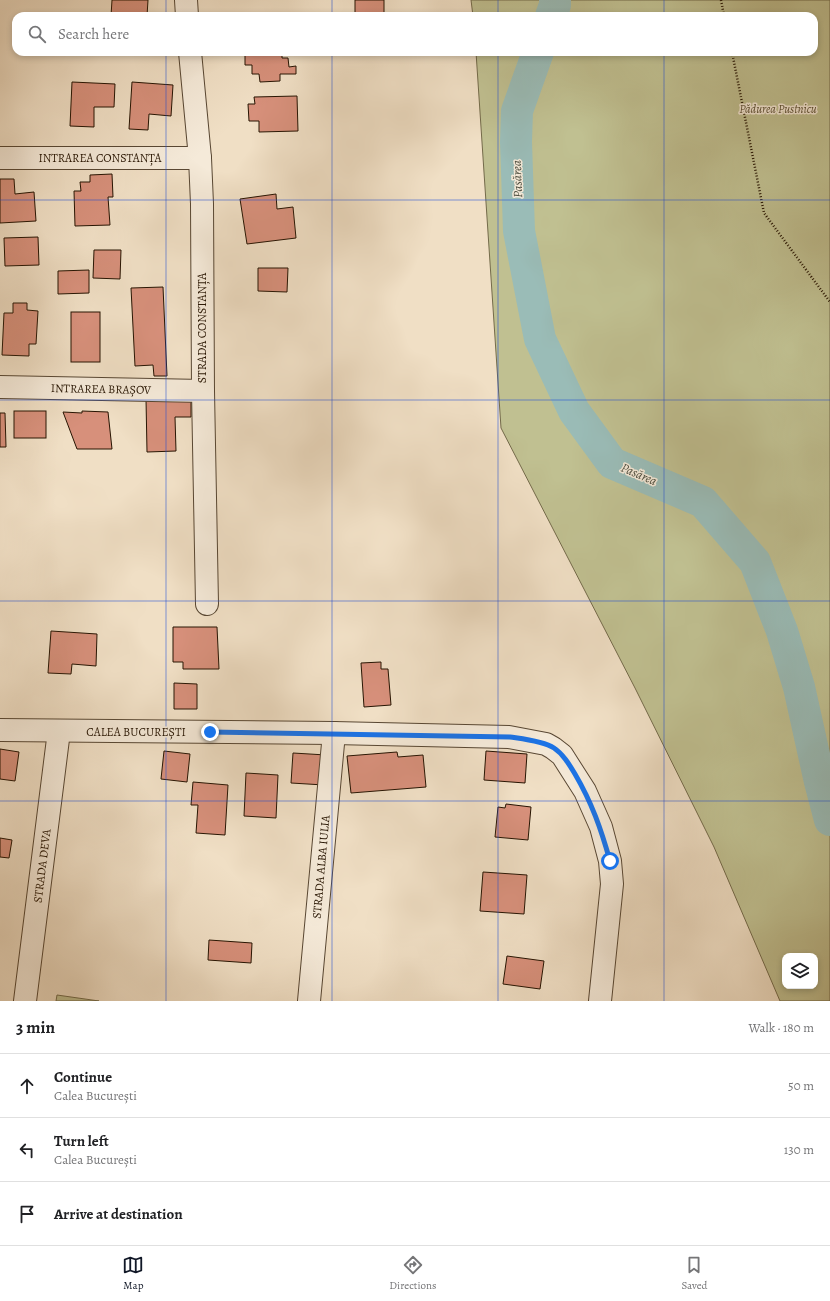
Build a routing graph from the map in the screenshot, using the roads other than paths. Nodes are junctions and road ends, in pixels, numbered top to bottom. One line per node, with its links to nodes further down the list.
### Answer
1 (186, 0): 2 (street)
2 (187, 12)
3 (190, 56): 5 (street, STRADA CONSTANȚA)
4 (0, 158): 5 (street, INTRAREA CONSTANȚA)
5 (200, 158): 7 (street, STRADA CONSTANȚA)
6 (0, 387): 7 (street, INTRAREA BRAȘOV)
7 (203, 391): 8 (street, STRADA CONSTANȚA)
8 (206, 604)
9 (0, 730): 10 (street, CALEA BUCUREȘTI)
10 (58, 731): 11 (street, CALEA BUCUREȘTI); 12 (street, STRADA DEVA)
11 (334, 733): 13 (street, STRADA ALBA IULIA); 14 (street, CALEA BUCUREȘTI)
12 (25, 1001)
13 (309, 1001)
14 (600, 1001)

